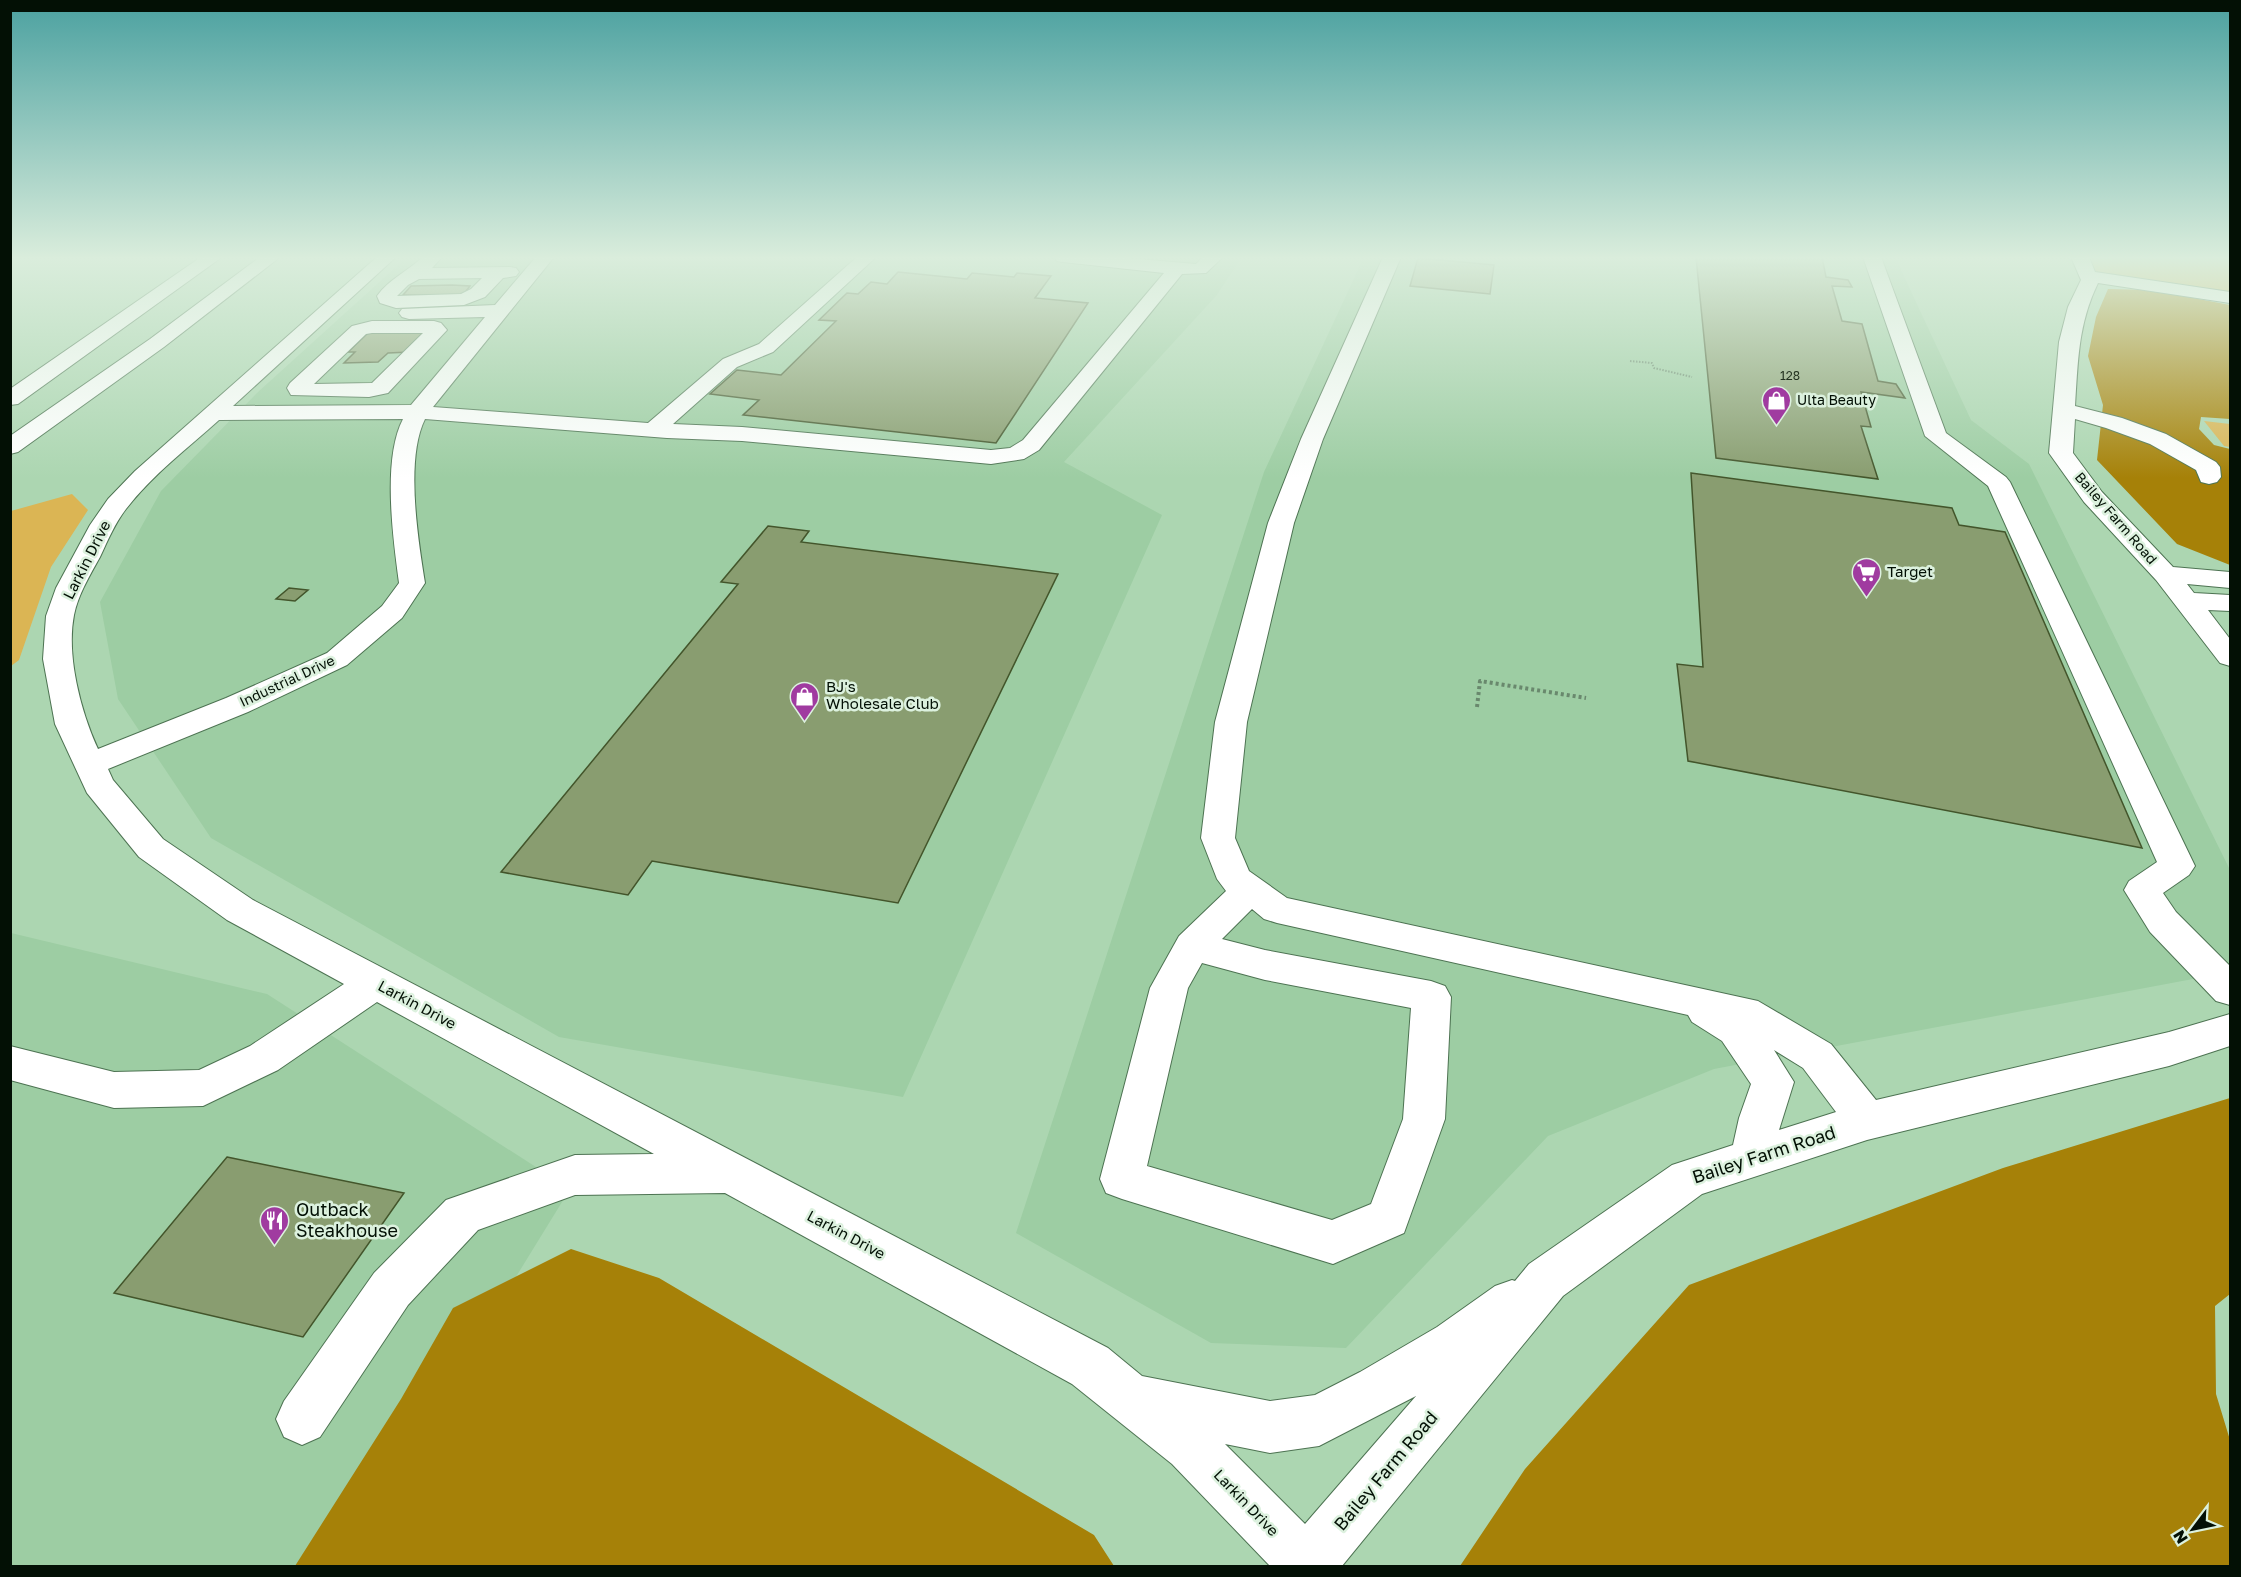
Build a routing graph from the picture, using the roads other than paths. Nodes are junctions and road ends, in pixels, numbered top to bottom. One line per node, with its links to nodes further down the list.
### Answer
1 (94, 331): 18 (main road)
2 (107, 331): 18 (main road)
3 (173, 331): 24 (main road)
4 (320, 331): 21 (main road, Larkin Drive)
5 (360, 331): 17 (main road)
6 (435, 331): 13 (main road)
7 (485, 331): 16 (main road, Industrial Drive)
8 (785, 331): 23 (main road)
9 (1126, 331): 23 (main road)
10 (1360, 331): 33 (main road)
11 (1898, 331): 36 (main road)
12 (2072, 331): 19 (main road, Bailey Farm Road)
13 (401, 367): 15 (main road); 16 (main road); 17 (main road)
14 (349, 368): 17 (main road)
15 (370, 368)
16 (453, 368): 20 (main road, Industrial Drive)
17 (317, 369)
18 (10, 398)
19 (2064, 410): 25 (main road); 27 (main road, Bailey Farm Road)
20 (417, 412): 22 (main road); 23 (main road); 32 (main road, Industrial Drive)
21 (212, 413): 22 (main road); 26 (main road, Larkin Drive)
22 (316, 413): 26 (main road)
23 (653, 430)
24 (10, 447)
25 (2209, 477)
26 (83, 562): 32 (main road, Larkin Drive)
27 (2165, 574): 28 (main road); 29 (main road, Bailey Farm Road)
28 (2230, 580)
29 (2186, 601): 30 (main road); 31 (main road, Bailey Farm Road)
30 (2230, 603)
31 (2230, 657)
32 (90, 765): 35 (main road, Larkin Drive)
33 (1250, 889): 34 (main road); 37 (main road)
34 (1192, 946): 34 (main road)
35 (376, 982): 39 (main road); 42 (main road, Larkin Drive)
36 (2230, 990)
37 (1684, 998): 40 (main road); 41 (main road)
38 (2230, 1030): 40 (main road, Bailey Farm Road)
39 (10, 1063)
40 (1867, 1121): 41 (main road, Bailey Farm Road)
41 (1752, 1158): 43 (main road, Bailey Farm Road)
42 (731, 1173): 44 (main road, Larkin Drive); 45 (main road)
43 (1546, 1280): 44 (main road); 46 (main road, Bailey Farm Road)
44 (1132, 1399): 46 (main road, Larkin Drive)
45 (302, 1419)
46 (1307, 1566)

